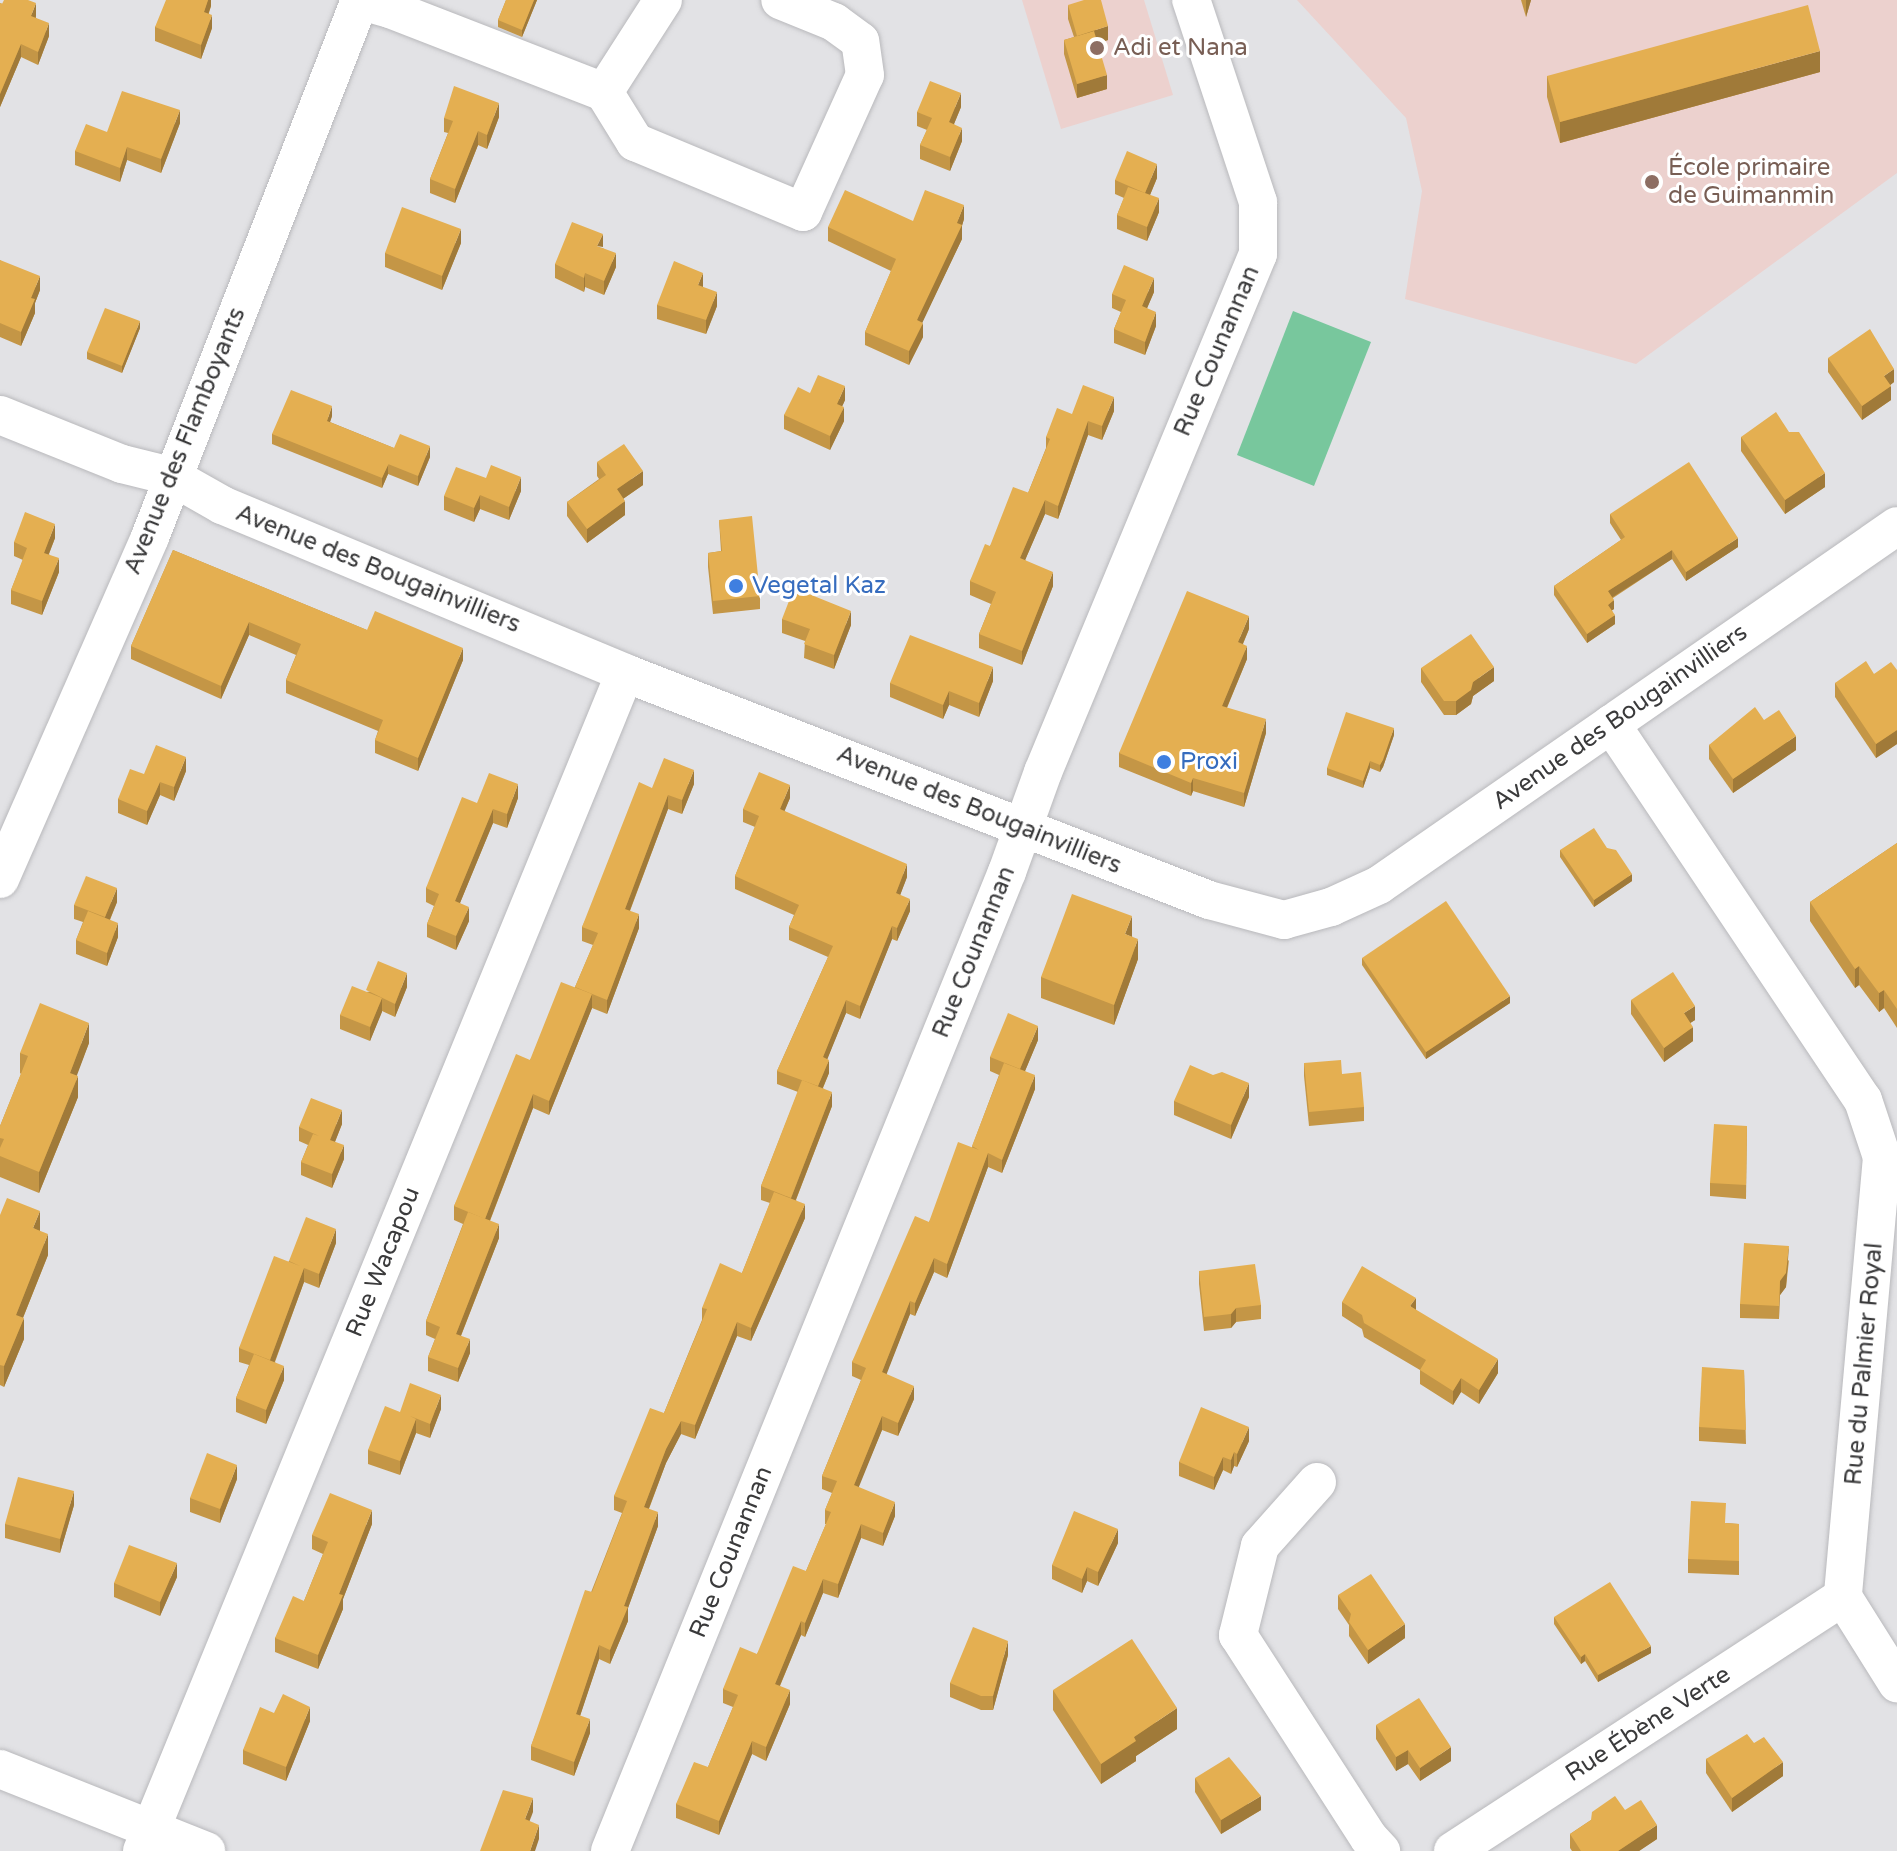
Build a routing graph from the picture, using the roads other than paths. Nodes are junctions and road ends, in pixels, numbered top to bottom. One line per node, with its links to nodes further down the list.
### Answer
1 (359, 0): 5 (street); 7 (street, Avenue des Flamboyants)
2 (663, 0): 5 (street)
3 (780, 0): 5 (street)
4 (1191, 0): 11 (street, Rue Counannan)
5 (604, 92)
6 (0, 415): 7 (street, Avenue des Bougainvilliers)
7 (171, 476): 9 (street, Avenue des Bougainvilliers); 12 (street, Avenue des Flamboyants)
8 (1897, 526): 10 (street, Avenue des Bougainvilliers)
9 (625, 673): 11 (street, Avenue des Bougainvilliers); 18 (street, Rue Wacapou)
10 (1611, 724): 11 (street, Avenue des Bougainvilliers); 13 (street, Rue du Palmier Royal)
11 (1023, 826): 20 (street, Rue Counannan)
12 (0, 879)
13 (1889, 1155): 15 (street, Rue du Palmier Royal)
14 (1317, 1482): 21 (street)
15 (1843, 1597): 16 (street); 22 (street, Rue Ébène Verte)
16 (1897, 1683)
17 (0, 1769): 18 (street)
18 (147, 1841): 19 (street)
19 (206, 1851)
20 (610, 1851)
21 (1381, 1851)
22 (1453, 1851)

